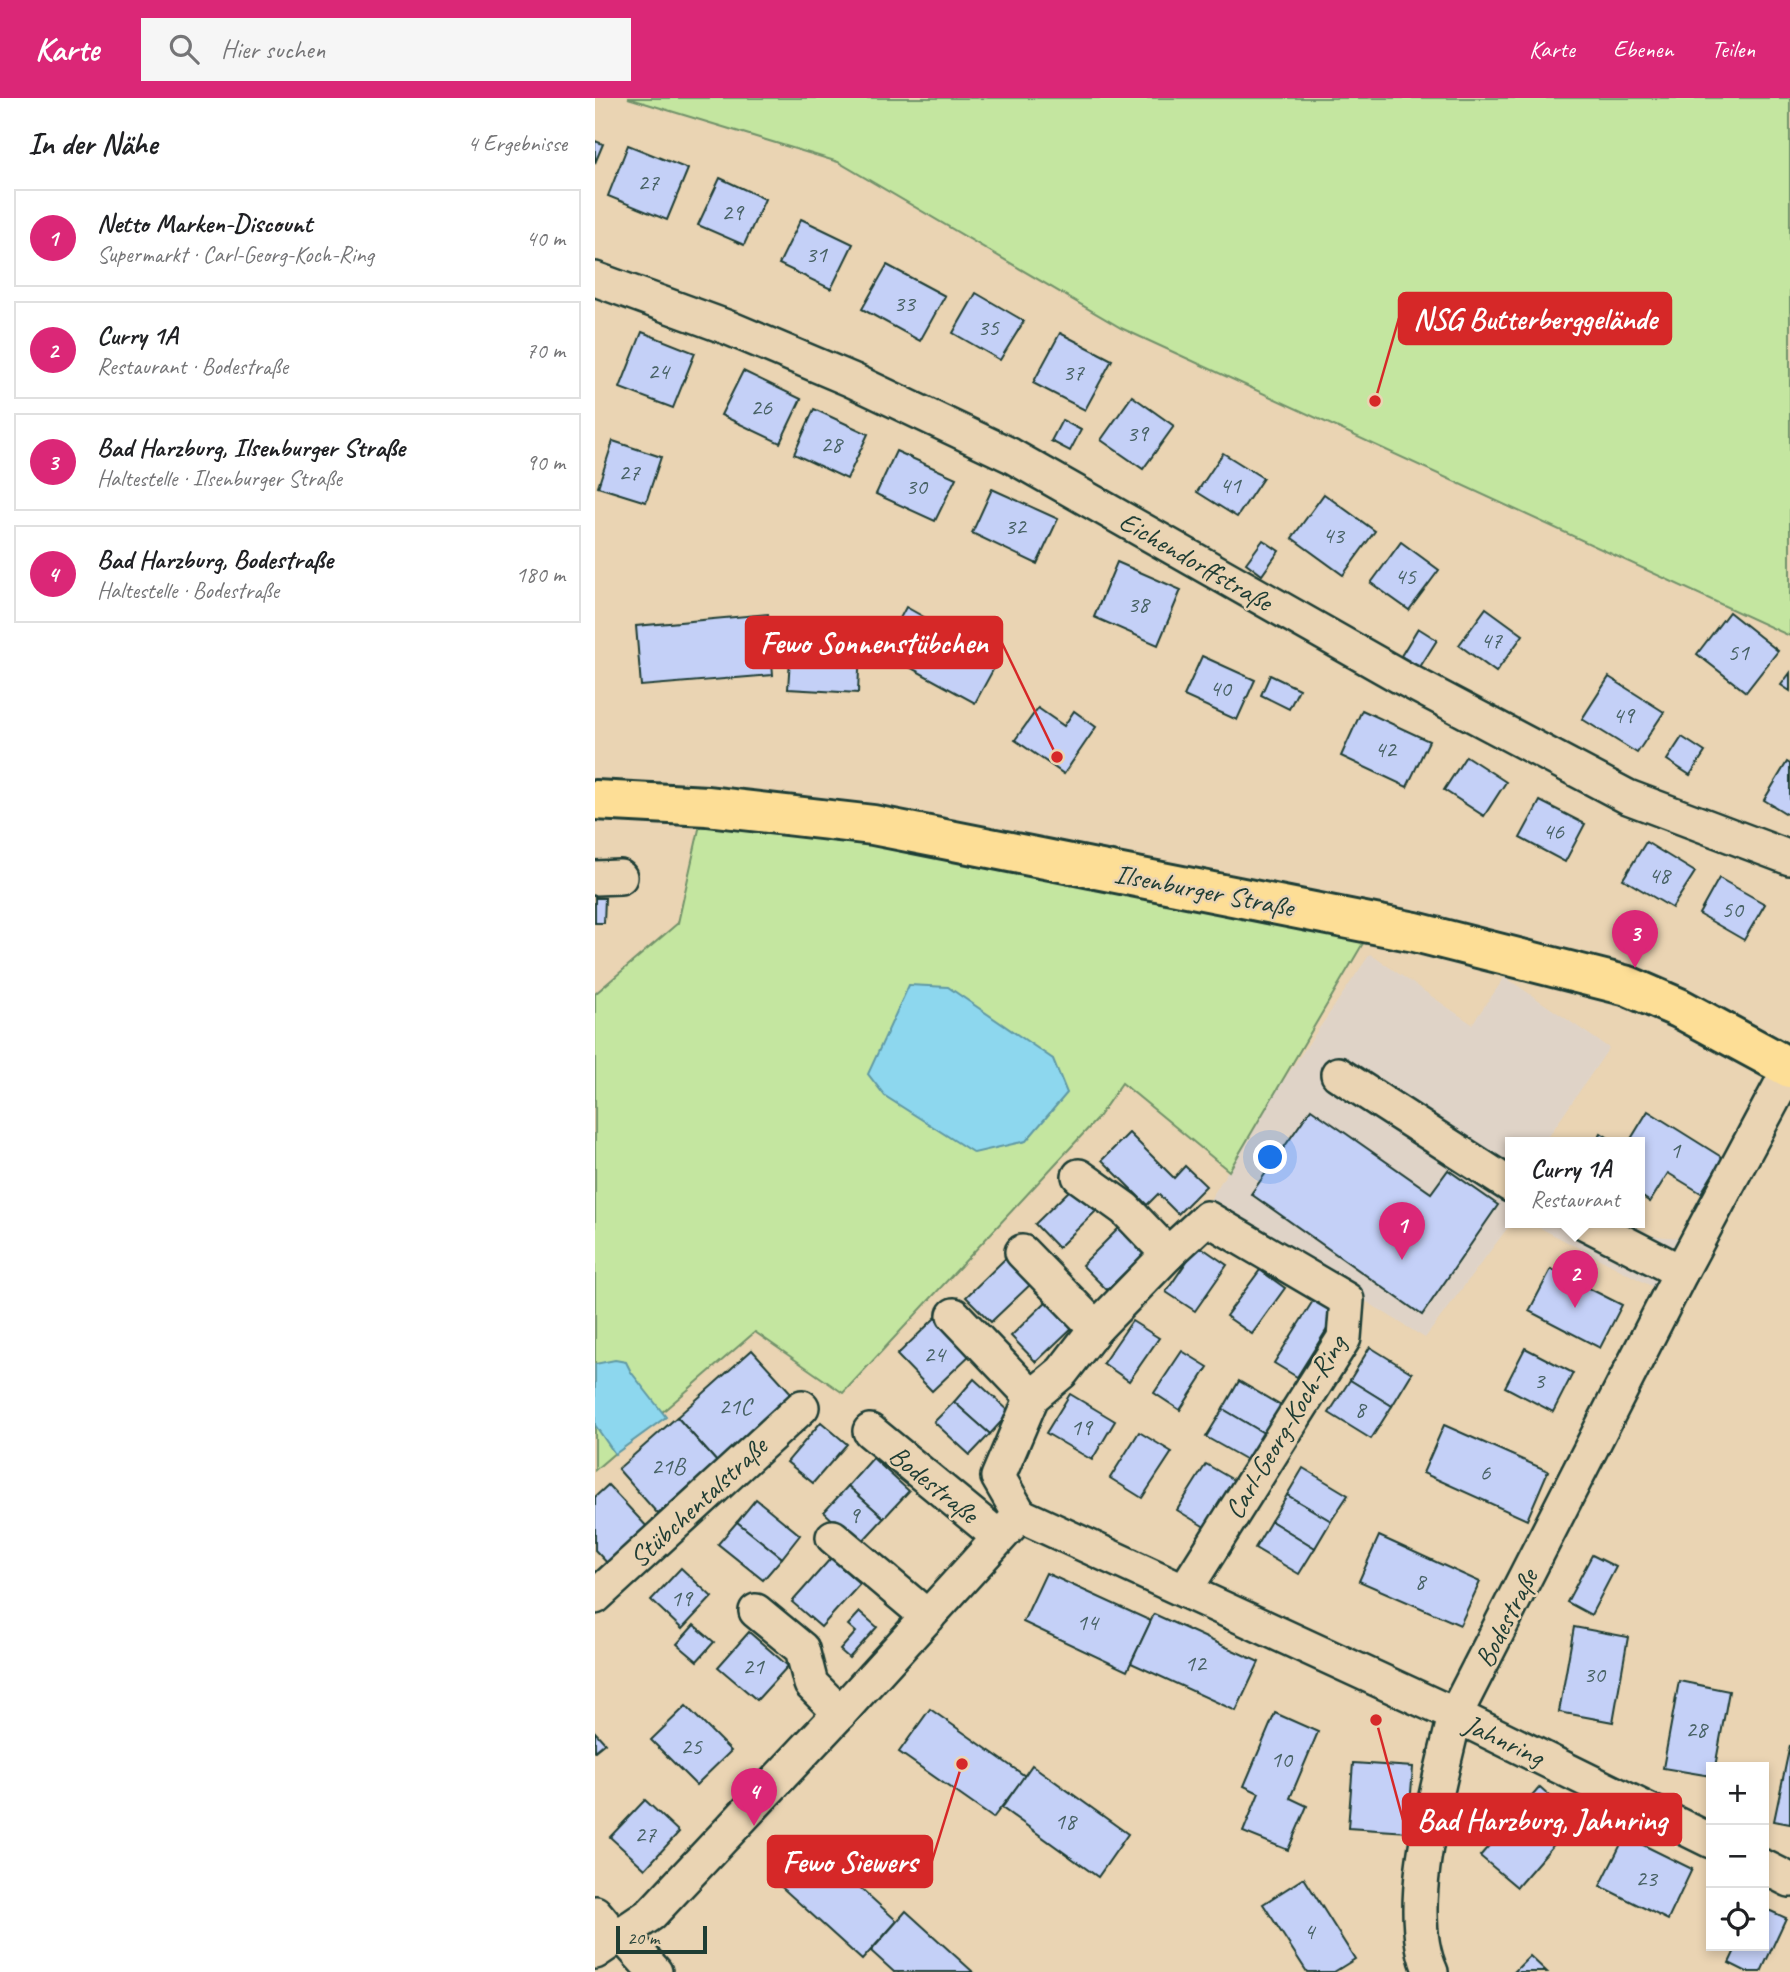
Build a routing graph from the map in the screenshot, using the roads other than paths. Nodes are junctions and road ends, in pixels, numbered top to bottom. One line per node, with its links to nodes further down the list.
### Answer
1 (595, 279): 3 (street, Eichendorffstraße)
2 (595, 800): 4 (main road, Ilsenburger Straße)
3 (1790, 858)
4 (1790, 1068): 11 (street, Bodestraße)
5 (1338, 1074): 7 (street)
6 (1079, 1176): 10 (street)
7 (1505, 1182)
8 (1596, 1228): 11 (street)
9 (1022, 1252): 13 (street)
10 (1168, 1254): 13 (street, Carl-Georg-Koch-Ring); 19 (street, Carl-Georg-Koch-Ring)
11 (1681, 1272): 24 (street, Bodestraße)
12 (954, 1315): 14 (street)
13 (1096, 1328): 14 (street, Carl-Georg-Koch-Ring)
14 (1032, 1397): 17 (street, Carl-Georg-Koch-Ring)
15 (801, 1407): 20 (street, Stübchentalstraße)
16 (870, 1431): 17 (street, Bodestraße)
17 (1010, 1526): 19 (street, Bodestraße); 22 (street, Bodestraße)
18 (833, 1537): 22 (street)
19 (1185, 1590): 24 (street, Bodestraße)
20 (595, 1597)
21 (756, 1611): 23 (street)
22 (927, 1617): 23 (street, Bodestraße)
23 (840, 1713): 29 (street, Bodestraße)
24 (1455, 1715): 25 (street, Jahnring); 31 (street, Jahnring)
25 (1706, 1839)
26 (1769, 1870): 27 (street)
27 (1790, 1880)
28 (595, 1913): 29 (street)
29 (611, 1941): 30 (street)
30 (655, 1972)
31 (1431, 1972)

